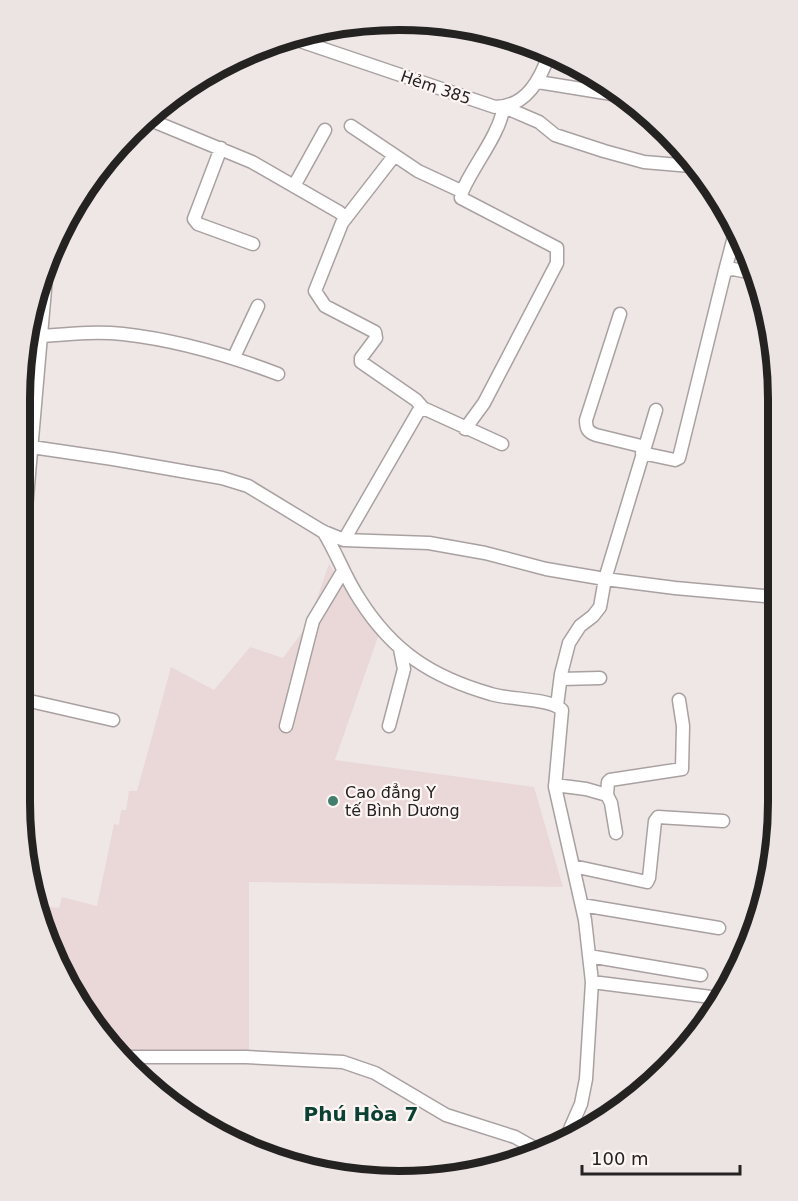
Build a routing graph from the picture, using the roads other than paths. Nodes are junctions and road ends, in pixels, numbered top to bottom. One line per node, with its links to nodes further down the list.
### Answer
1 (305, 43): 5 (street, Hẻm 385)
2 (546, 61): 3 (street)
3 (538, 82): 4 (street); 5 (street)
4 (605, 93)
5 (504, 107): 11 (street, Hẻm 385); 13 (street)
6 (156, 122): 9 (street)
7 (351, 126): 10 (street)
8 (325, 130): 12 (street)
9 (221, 148): 12 (street); 16 (street)
10 (394, 156): 13 (street); 14 (street)
11 (684, 165)
12 (294, 186): 14 (street)
13 (461, 191): 28 (street)
14 (346, 218): 26 (street)
15 (733, 242): 17 (street)
16 (253, 244)
17 (725, 271): 18 (street); 31 (street)
18 (745, 271)
19 (44, 299): 22 (street)
20 (258, 306): 23 (street)
21 (620, 314): 31 (street)
22 (41, 336): 23 (street); 25 (street)
23 (234, 357): 24 (street)
24 (278, 374)
25 (30, 398)
26 (423, 408): 28 (street); 33 (street)
27 (656, 410): 31 (street)
28 (465, 429): 29 (street)
29 (502, 444)
30 (30, 447): 32 (street)
31 (644, 450): 35 (street)
32 (322, 531): 33 (street); 34 (street)
33 (344, 540): 35 (street)
34 (343, 571): 37 (street); 44 (street)
35 (605, 579): 36 (street); 39 (street)
36 (768, 596)
37 (400, 649): 42 (street); 45 (street)
38 (600, 678): 39 (street)
39 (561, 679): 42 (street)
40 (679, 700): 47 (street)
41 (30, 701): 43 (street)
42 (557, 706): 46 (street)
43 (113, 720)
44 (286, 726)
45 (389, 726)
46 (555, 784): 47 (street); 50 (street)
47 (607, 795): 49 (street)
48 (723, 821): 50 (street)
49 (616, 833)
50 (573, 866): 51 (street)
51 (582, 905): 52 (street); 53 (street)
52 (719, 928)
53 (589, 956): 54 (street); 55 (street)
54 (700, 975)
55 (592, 982): 56 (street); 58 (street)
56 (712, 997)
57 (133, 1057): 59 (street)
58 (570, 1129)
59 (531, 1146)

